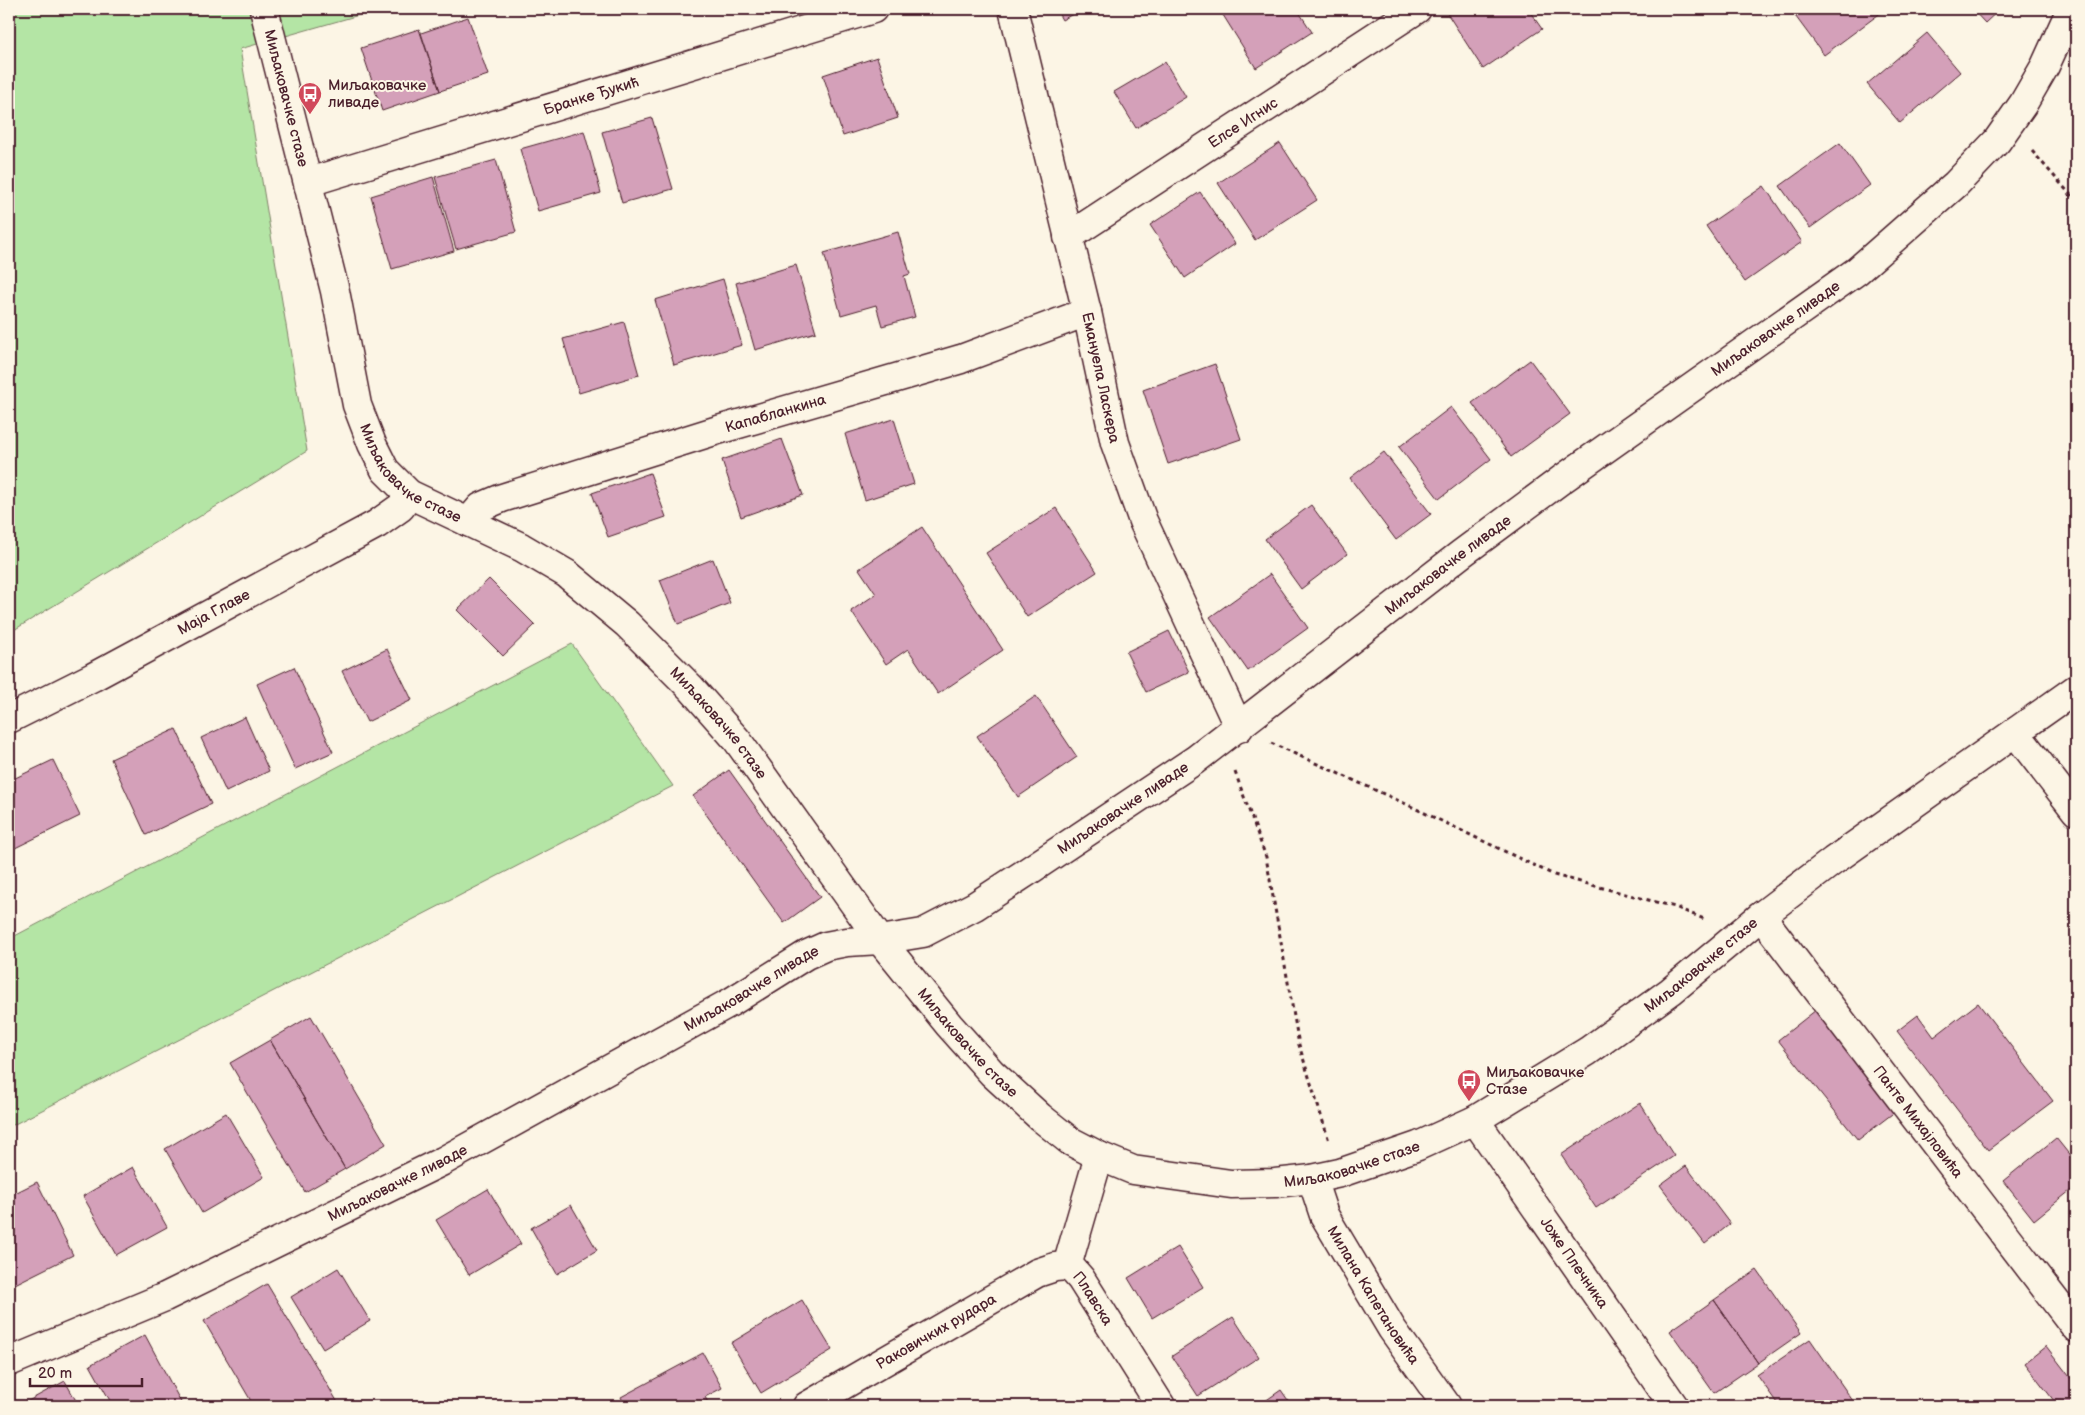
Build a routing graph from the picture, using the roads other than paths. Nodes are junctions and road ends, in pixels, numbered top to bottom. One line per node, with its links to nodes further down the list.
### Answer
1 (264, 9): 6 (street, Миљаковачке стазе)
2 (873, 9): 6 (street, Бранке Ђукић)
3 (1013, 9): 7 (street, Емануела Ласкера)
4 (1417, 9): 7 (street, Елсе Игнис)
5 (2071, 9): 14 (street, Миљаковачке ливаде)
6 (309, 182): 9 (street, Миљаковачке стазе)
7 (1068, 237): 8 (street, Емануела Ласкера)
8 (1087, 312): 10 (street, Капабланкина); 14 (street, Емануела Ласкера)
9 (409, 494): 10 (street, Миљаковачке стазе); 12 (street, Маја Главе)
10 (468, 522): 17 (street, Миљаковачке стазе)
11 (2076, 689): 13 (street, Миљаковачке стазе)
12 (9, 719)
13 (2015, 732): 15 (street); 16 (street, Миљаковачке стазе)
14 (1231, 733): 17 (street, Миљаковачке ливаде)
15 (2076, 811)
16 (1761, 916): 18 (street, Миљаковачке стазе); 22 (street, Панте Михајловића)
17 (880, 940): 19 (street, Миљаковачке стазе); 23 (street, Миљаковачке ливаде)
18 (1475, 1120): 20 (street, Миљаковачке стазе); 27 (street, Јоже Плечника)
19 (1099, 1156): 20 (street, Миљаковачке стазе); 21 (street, Плавска)
20 (1312, 1179): 26 (street, Милана Капетановића)
21 (1067, 1266): 24 (street, Раковичких рудара); 25 (street, Плавска)
22 (2076, 1328)
23 (9, 1362)
24 (808, 1406)
25 (1160, 1406)
26 (1447, 1406)
27 (1674, 1406)

